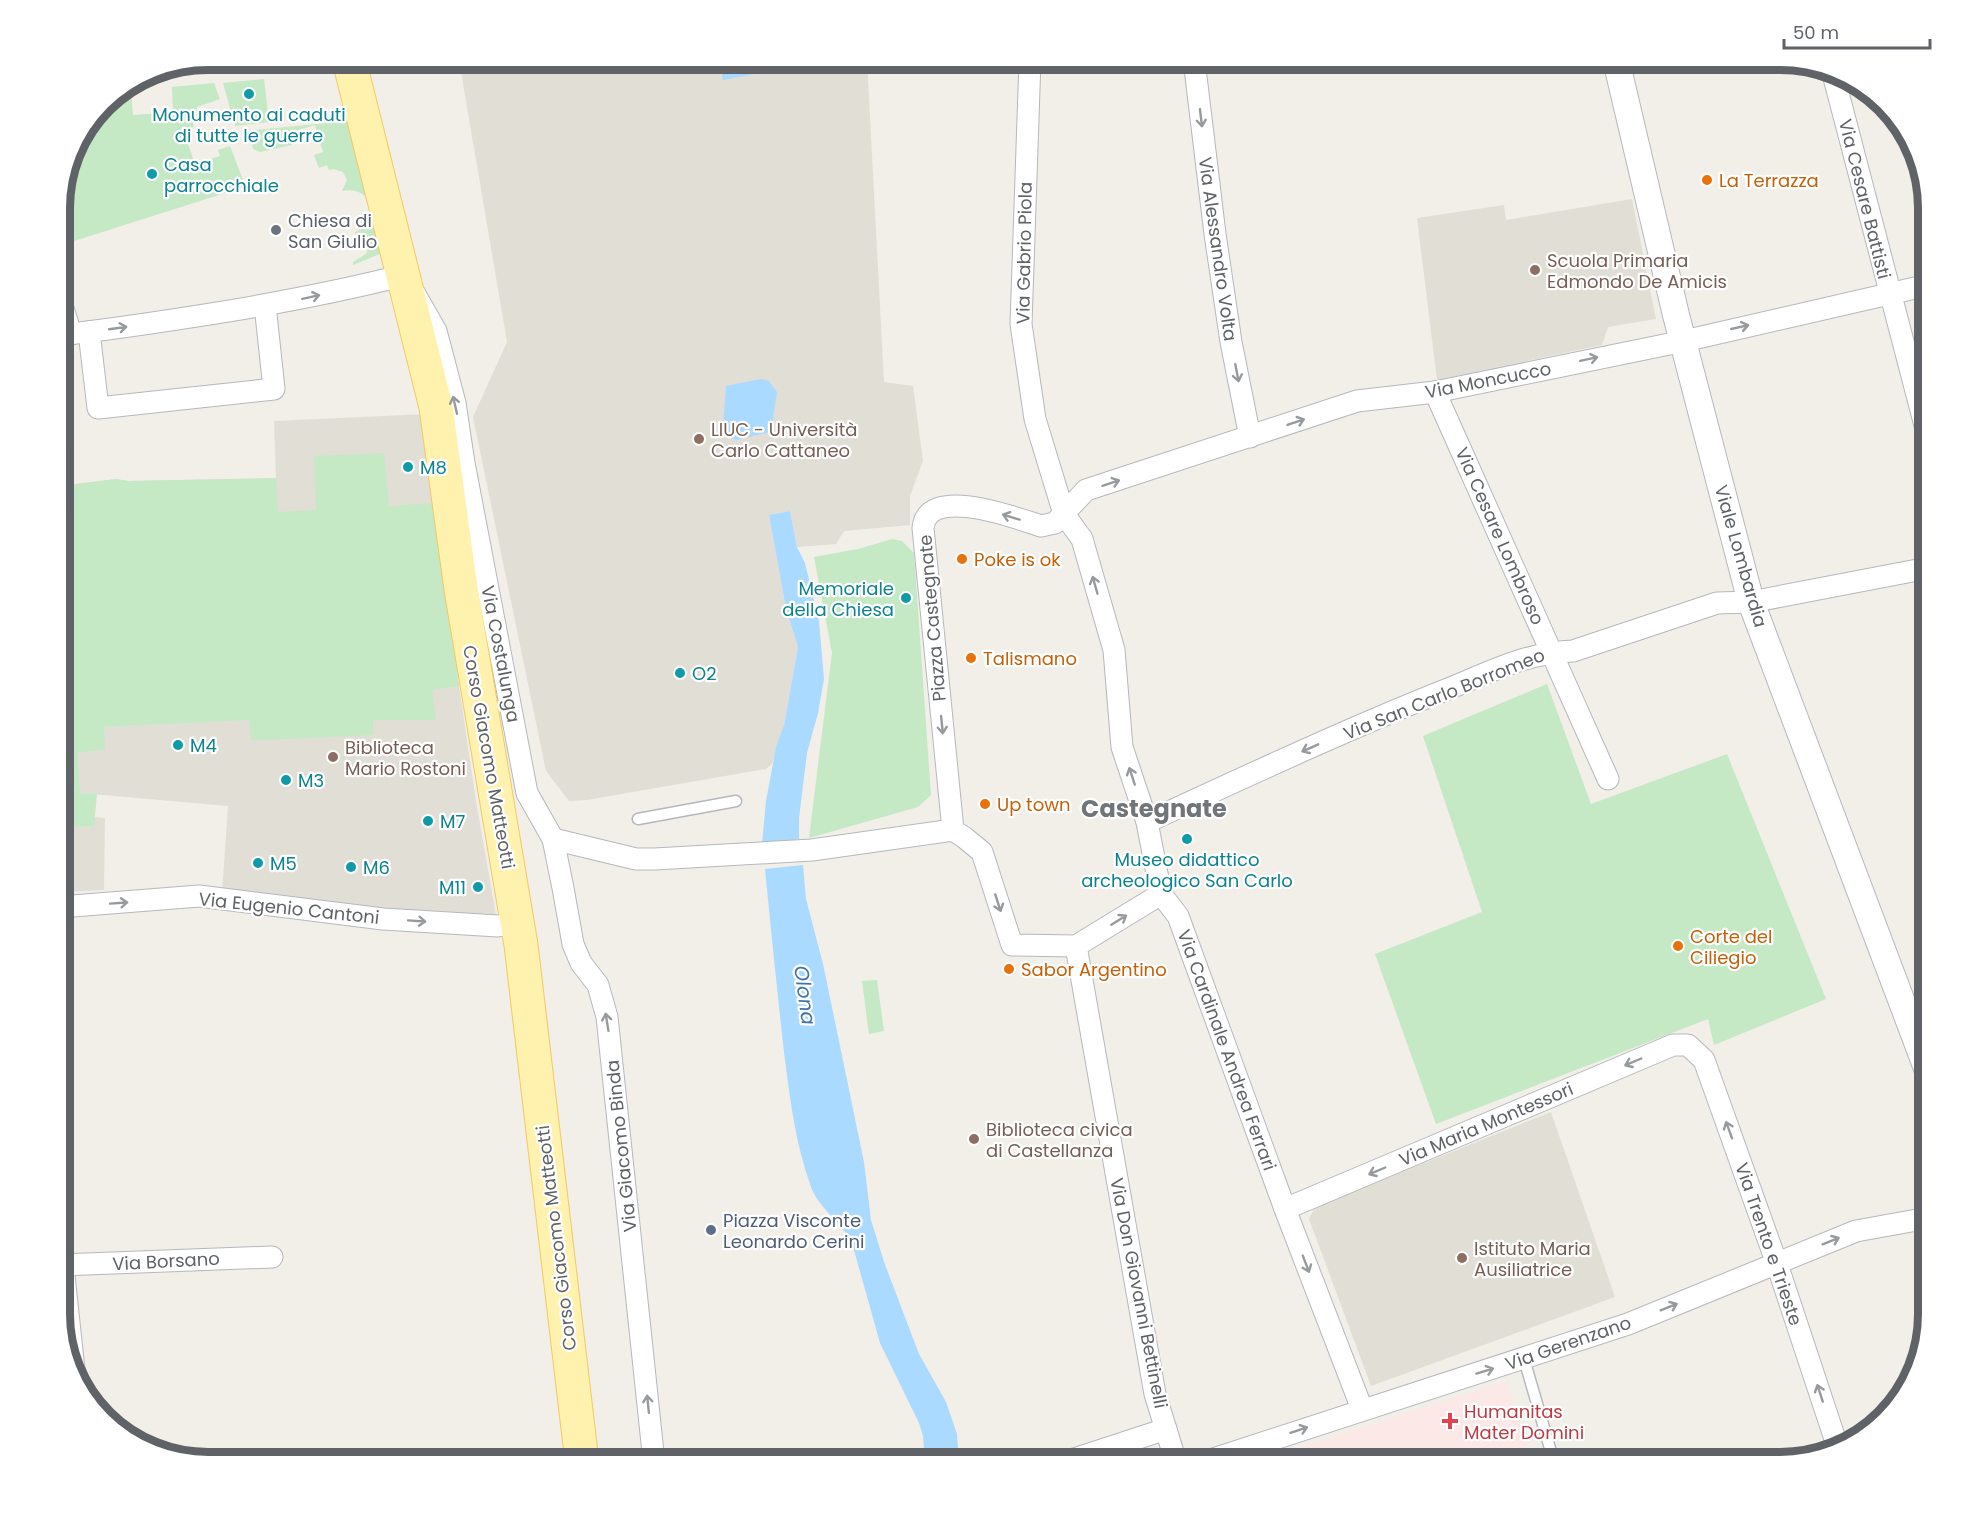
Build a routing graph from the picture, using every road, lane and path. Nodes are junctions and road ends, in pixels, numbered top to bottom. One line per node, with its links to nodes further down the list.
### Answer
1 (352, 70): 6 (main road, Corso Giacomo Matteotti)
2 (1030, 70): 17 (street, Via Gabrio Piola)
3 (1195, 70): 15 (street, Via Alessandro Volta, one-way to 15)
4 (1618, 70): 11 (street, Viale Lombardia)
5 (1835, 83): 8 (street, Via Cesare Battisti)
6 (404, 275): 9 (street, one-way to 6); 14 (main road, Corso Giacomo Matteotti); 16 (street, Via Costalunga, one-way to 6)
7 (1918, 287): 8 (street, Via Moncucco)
8 (1889, 294): 11 (street, Via Moncucco, one-way to 8); 13 (street, Via Cesare Battisti)
9 (265, 305): 10 (street, one-way to 9); 10 (street)
10 (74, 333)
11 (1684, 341): 12 (street, Via Moncucco, one-way to 11); 19 (street, Viale Lombardia)
12 (1435, 392): 15 (street, Via Moncucco, one-way to 12); 20 (street, Via Cesare Lombroso)
13 (1918, 400)
14 (435, 407): 16 (street, Via Costalunga); 29 (main road, Corso Giacomo Matteotti)
15 (1250, 437): 17 (street, Via Moncucco, one-way to 15)
16 (464, 463): 26 (street, Via Costalunga)
17 (1064, 514): 24 (street, Via Gabrio Piola, one-way to 17); 25 (street, Piazza Castegnate, one-way to 25)
18 (1918, 570): 19 (street, Via San Carlo Borromeo)
19 (1751, 602): 20 (street, Via San Carlo Borromeo); 32 (street, Viale Lombardia)
20 (1552, 652): 21 (street, Via Cesare Lombroso); 24 (street, Via San Carlo Borromeo, one-way to 24)
21 (1608, 779)
22 (736, 801): 23 (lane)
23 (638, 819)
24 (1147, 822): 27 (street, Via Gabrio Piola)
25 (953, 830): 26 (street); 30 (street, one-way to 30)
26 (553, 839): 43 (street, Via Giacomo Binda, one-way to 26)
27 (1161, 894): 30 (street, one-way to 27); 33 (street, Via Cardinale Andrea Ferrari)
28 (71, 906): 29 (street, Via Eugenio Cantoni, one-way to 29)
29 (517, 923): 42 (main road, Corso Giacomo Matteotti)
30 (1076, 946): 40 (street, Via Don Giovanni Bettinelli)
31 (1688, 1045): 33 (street, Via Maria Montessori, one-way to 33); 36 (street, Via Trento e Trieste, one-way to 31)
32 (1918, 1045)
33 (1285, 1209): 39 (street, Via Cardinale Andrea Ferrari, one-way to 39)
34 (1918, 1220): 36 (street, Via Gerenzano, one-way to 34)
35 (272, 1257): 37 (street, Via Borsano)
36 (1777, 1264): 38 (street, Via Gerenzano, one-way to 36); 41 (street, Via Trento e Trieste, one-way to 36)
37 (71, 1265)
38 (1524, 1359): 39 (street, Via Gerenzano, one-way to 38); 47 (lane)
39 (1362, 1409): 46 (street, Via Gerenzano, one-way to 39)
40 (1166, 1429): 44 (street); 45 (street, Via Don Giovanni Bettinelli)
41 (1835, 1439)
42 (581, 1451)
43 (653, 1451)
44 (1099, 1451)
45 (1173, 1451)
46 (1237, 1451)
47 (1551, 1451)

